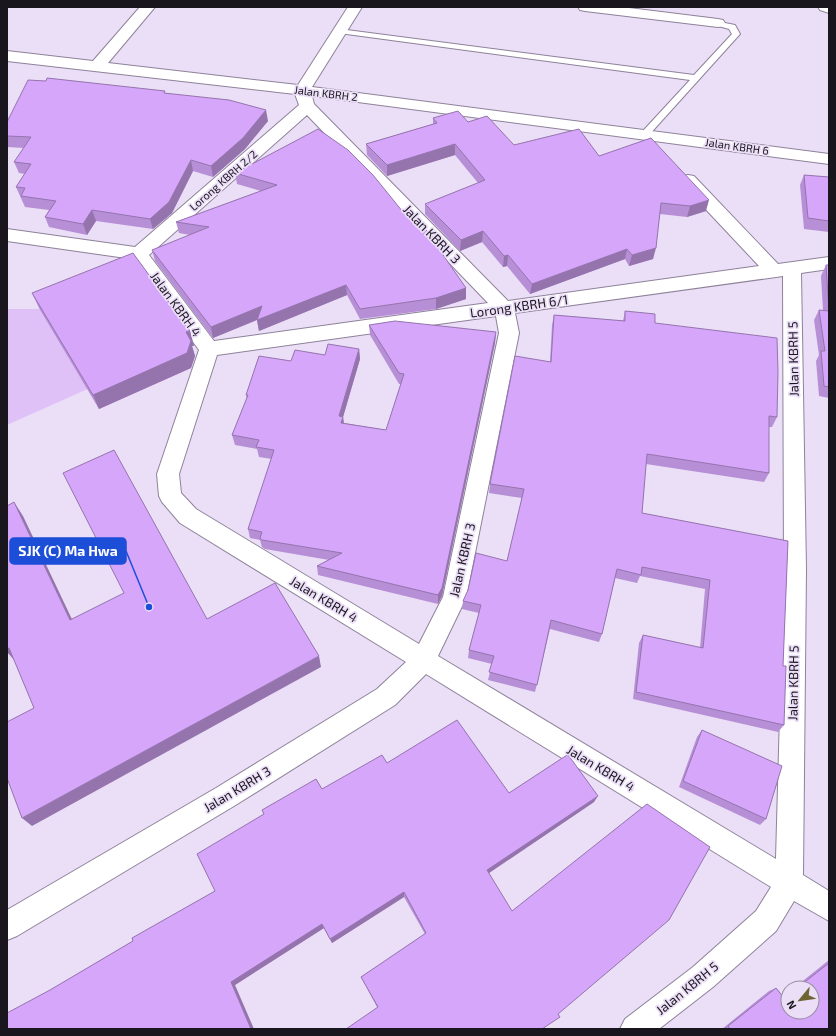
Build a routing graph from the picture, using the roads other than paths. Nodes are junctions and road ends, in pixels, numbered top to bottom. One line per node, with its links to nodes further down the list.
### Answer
1 (148, 7): 9 (main road)
2 (355, 7): 7 (main road, Lorong KBRH 2/2)
3 (585, 7): 6 (main road)
4 (825, 7): 5 (main road)
5 (829, 10)
6 (718, 23): 10 (lane)
7 (339, 31): 10 (lane); 11 (main road, Lorong KBRH 2/2)
8 (7, 56): 9 (main road, Jalan KBRH 2)
9 (98, 65): 11 (main road, Jalan KBRH 2)
10 (696, 78): 12 (lane)
11 (305, 98): 12 (main road, Jalan KBRH 2); 15 (main road, Lorong KBRH 2/2); 18 (main road, Jalan KBRH 3)
12 (645, 134): 13 (main road, Jalan KBRH 6); 17 (main road)
13 (829, 159)
14 (7, 235): 15 (main road)
15 (139, 254): 19 (main road, Jalan KBRH 4)
16 (829, 263): 17 (main road, Lorong KBRH 6/1)
17 (782, 269): 18 (main road, Lorong KBRH 6/1); 21 (main road, Jalan KBRH 5)
18 (504, 308): 19 (main road, Lorong KBRH 6/1); 20 (main road, Jalan KBRH 3)
19 (209, 349): 20 (main road, Jalan KBRH 4)
20 (424, 660): 21 (main road, Jalan KBRH 4); 23 (main road, Jalan KBRH 3)
21 (789, 883): 22 (main road, Jalan KBRH 4); 24 (main road, Jalan KBRH 5)
22 (829, 907)
23 (7, 926)
24 (635, 1029)

